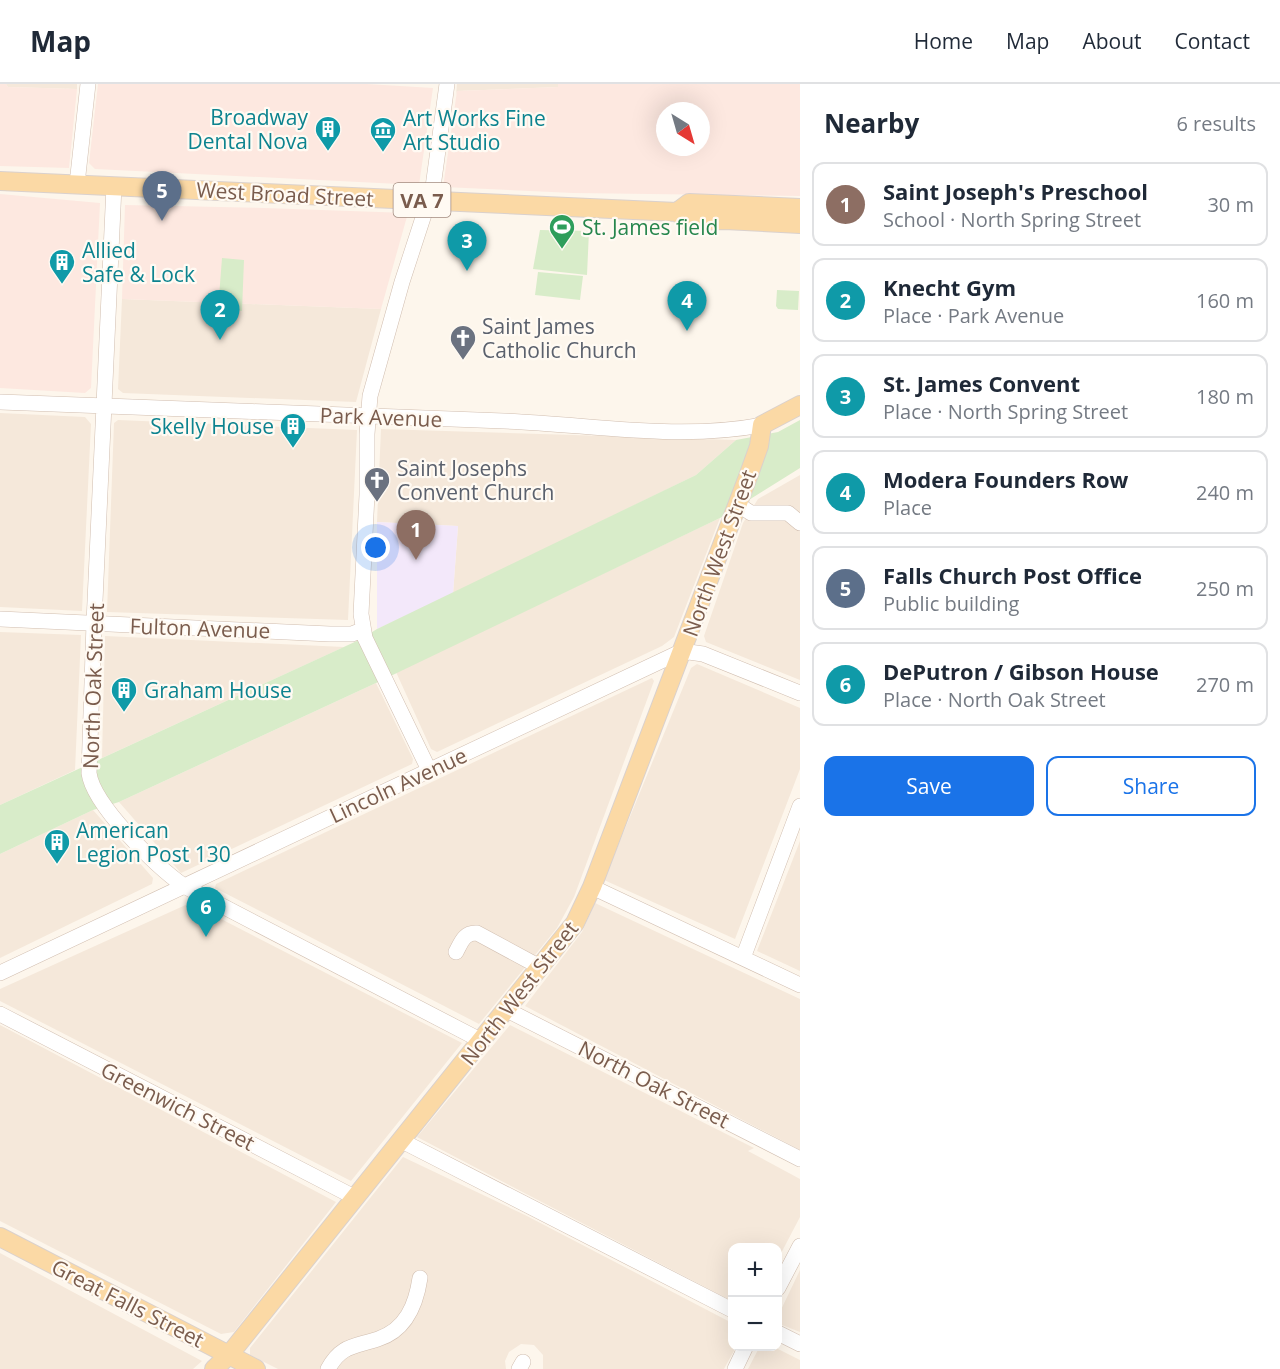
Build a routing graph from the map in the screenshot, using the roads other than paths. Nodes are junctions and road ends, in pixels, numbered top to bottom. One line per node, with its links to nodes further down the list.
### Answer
1 (88, 84): 4 (street)
2 (447, 84): 6 (street)
3 (0, 181): 4 (main road, West Broad Street / VA 7)
4 (77, 184): 5 (main road, West Broad Street / VA 7)
5 (114, 186): 6 (main road, West Broad Street / VA 7); 12 (street, North Oak Street)
6 (428, 200): 8 (main road, West Broad Street / VA 7); 13 (street)
7 (800, 208): 8 (main road, West Broad Street / VA 7)
8 (677, 212): 9 (main road, West Broad Street / VA 7)
9 (800, 224)
10 (0, 402): 12 (street, Park Avenue)
11 (800, 405): 14 (main road)
12 (104, 406): 13 (street, Park Avenue); 18 (street, North Oak Street)
13 (368, 417): 14 (street, Park Avenue); 19 (street)
14 (762, 425): 15 (main road, North West Street)
15 (737, 504): 16 (street); 20 (main road, North West Street)
16 (800, 523)
17 (0, 619): 18 (street, Fulton Avenue)
18 (94, 623): 19 (street, Fulton Avenue); 24 (street, North Oak Street)
19 (362, 630): 22 (street)
20 (682, 653): 21 (street); 22 (street, Lincoln Avenue); 25 (main road, North West Street)
21 (800, 693)
22 (429, 770): 24 (street, Lincoln Avenue)
23 (800, 806): 27 (street)
24 (184, 886): 29 (street, Lincoln Avenue); 33 (street, North Oak Street)
25 (592, 887): 27 (street); 28 (main road, North West Street)
26 (456, 952): 28 (street)
27 (743, 958): 30 (street)
28 (540, 967): 31 (main road, North West Street)
29 (0, 973)
30 (800, 985)
31 (507, 1010): 33 (main road, North West Street); 35 (street, North Oak Street)
32 (0, 1014): 36 (street, Greenwich Street)
33 (482, 1041): 34 (main road, North West Street)
34 (402, 1141): 36 (main road, North West Street); 41 (street)
35 (800, 1159)
36 (356, 1198): 45 (main road, North West Street)
37 (0, 1237): 45 (main road, Great Falls Street)
38 (800, 1246): 40 (street)
39 (420, 1278): 48 (street)
40 (782, 1279)
41 (728, 1308)
42 (782, 1335): 43 (street)
43 (800, 1344)
44 (744, 1351): 49 (street)
45 (229, 1356): 46 (main road, North West Street); 47 (main road, Great Falls Street)
46 (214, 1369)
47 (256, 1369)
48 (328, 1369)
49 (735, 1369)

